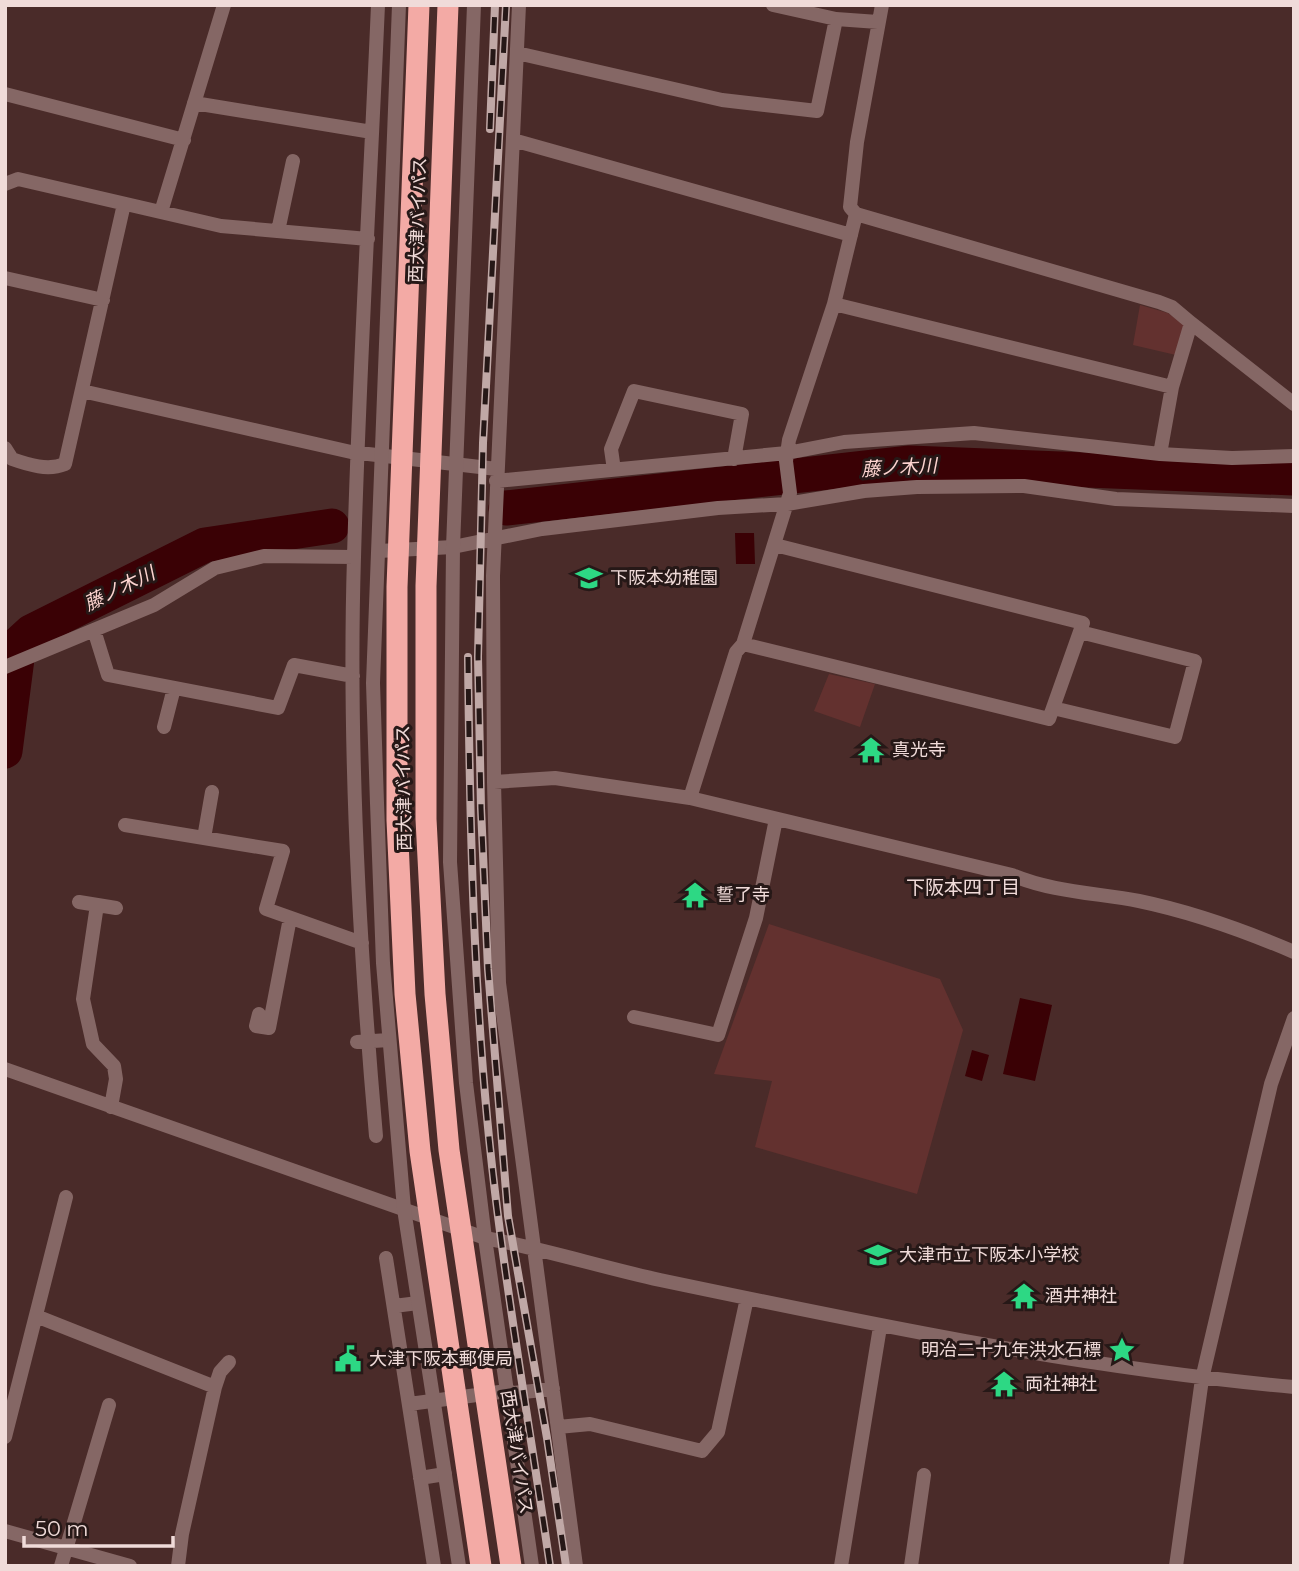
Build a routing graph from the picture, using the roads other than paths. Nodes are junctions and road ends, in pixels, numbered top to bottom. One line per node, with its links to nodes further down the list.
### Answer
1 (224, 5): 14 (street)
2 (378, 5): 15 (street)
3 (399, 5): 36 (street)
4 (419, 5): 115 (highway, 西大津バイパス)
5 (448, 5): 116 (highway, 西大津バイパス)
6 (474, 5): 40 (street)
7 (519, 5): 12 (street)
8 (773, 5): 10 (street)
9 (883, 5): 11 (street)
10 (836, 19): 11 (street); 12 (street)
11 (878, 22): 22 (street)
12 (517, 53): 16 (street)
13 (5, 94): 17 (street)
14 (194, 103): 15 (street); 17 (street)
15 (372, 132): 25 (street)
16 (513, 139): 24 (street); 42 (street)
17 (184, 140): 21 (street)
18 (293, 160): 23 (street)
19 (5, 184): 20 (street)
20 (124, 204): 21 (street); 27 (street)
21 (161, 212): 23 (street)
22 (856, 214): 24 (street); 29 (street)
23 (278, 231): 25 (street)
24 (851, 235): 28 (street)
25 (368, 239): 34 (street)
26 (5, 278): 27 (street)
27 (103, 300): 31 (street)
28 (834, 304): 30 (street); 38 (street)
29 (1191, 323): 30 (street); 32 (street)
30 (1171, 387): 35 (street)
31 (82, 391): 33 (street); 34 (street)
32 (1294, 404)
33 (5, 448)
34 (359, 453): 36 (street); 49 (street)
35 (1160, 454): 37 (street); 38 (street)
36 (382, 456): 40 (street); 48 (street)
37 (1294, 456)
38 (787, 457): 39 (street); 43 (street)
39 (734, 459): 41 (street); 41 (street)
40 (456, 464): 42 (street); 47 (street)
41 (614, 470): 42 (street)
42 (496, 475): 45 (street)
43 (789, 498): 44 (street); 45 (street); 46 (street)
44 (1294, 506)
45 (494, 538): 47 (street); 60 (street)
46 (775, 545): 53 (street); 54 (street)
47 (453, 547): 48 (street); 86 (street)
48 (379, 551): 51 (street)
49 (354, 557): 50 (street); 52 (street)
50 (354, 578): 51 (street); 56 (street)
51 (376, 580): 63 (street)
52 (94, 630): 55 (street); 57 (street)
53 (1080, 632): 58 (street); 58 (street)
54 (743, 644): 58 (street); 62 (street)
55 (5, 667)
56 (353, 677): 57 (street); 64 (street)
57 (174, 688): 59 (street)
58 (1053, 708)
59 (164, 727)
60 (494, 782): 62 (street); 87 (street)
61 (212, 792): 67 (street)
62 (690, 798): 65 (street)
63 (377, 803): 64 (street); 68 (street)
64 (352, 805): 69 (street)
65 (776, 819): 75 (street); 77 (street)
66 (125, 825): 67 (street)
67 (204, 838): 73 (street)
68 (379, 854): 69 (street); 79 (street)
69 (354, 855): 74 (street)
70 (79, 902): 71 (street)
71 (97, 905): 72 (street); 82 (street)
72 (116, 908)
73 (290, 918): 74 (street); 76 (street)
74 (362, 943): 80 (street)
75 (1294, 952)
76 (259, 1014)
77 (634, 1017)
78 (1294, 1018): 95 (street)
79 (390, 1040): 80 (street); 85 (street)
80 (362, 1042): 83 (street)
81 (5, 1069): 82 (street)
82 (111, 1107): 85 (street)
83 (376, 1136)
84 (66, 1197): 92 (street)
85 (404, 1209): 86 (street); 90 (street)
86 (485, 1238): 87 (street); 99 (street)
87 (534, 1247): 89 (street); 98 (street)
88 (386, 1258): 91 (street)
89 (747, 1298): 93 (street); 103 (street)
90 (418, 1303): 91 (street); 100 (street)
91 (394, 1306): 101 (street)
92 (36, 1317): 96 (street); 104 (street)
93 (880, 1327): 95 (street); 119 (street)
94 (229, 1362): 96 (street)
95 (1202, 1379): 97 (street); 121 (street)
96 (215, 1387): 112 (street)
97 (1294, 1387)
98 (553, 1389): 99 (street); 103 (street)
99 (507, 1391): 100 (street); 117 (street)
100 (433, 1400): 101 (street); 105 (street)
101 (409, 1404): 107 (street)
102 (109, 1405): 109 (street)
103 (558, 1427): 118 (street)
104 (5, 1437)
105 (445, 1474): 107 (street); 114 (street)
106 (924, 1475): 120 (street)
107 (420, 1478): 113 (street)
108 (5, 1531): 109 (street)
109 (66, 1547): 110 (street); 111 (street)
110 (61, 1566)
111 (130, 1566)
112 (178, 1566)
113 (434, 1566)
114 (459, 1566)
115 (481, 1566)
116 (511, 1566)
117 (533, 1566)
118 (576, 1566)
119 (841, 1566)
120 (911, 1566)
121 (1176, 1566)

